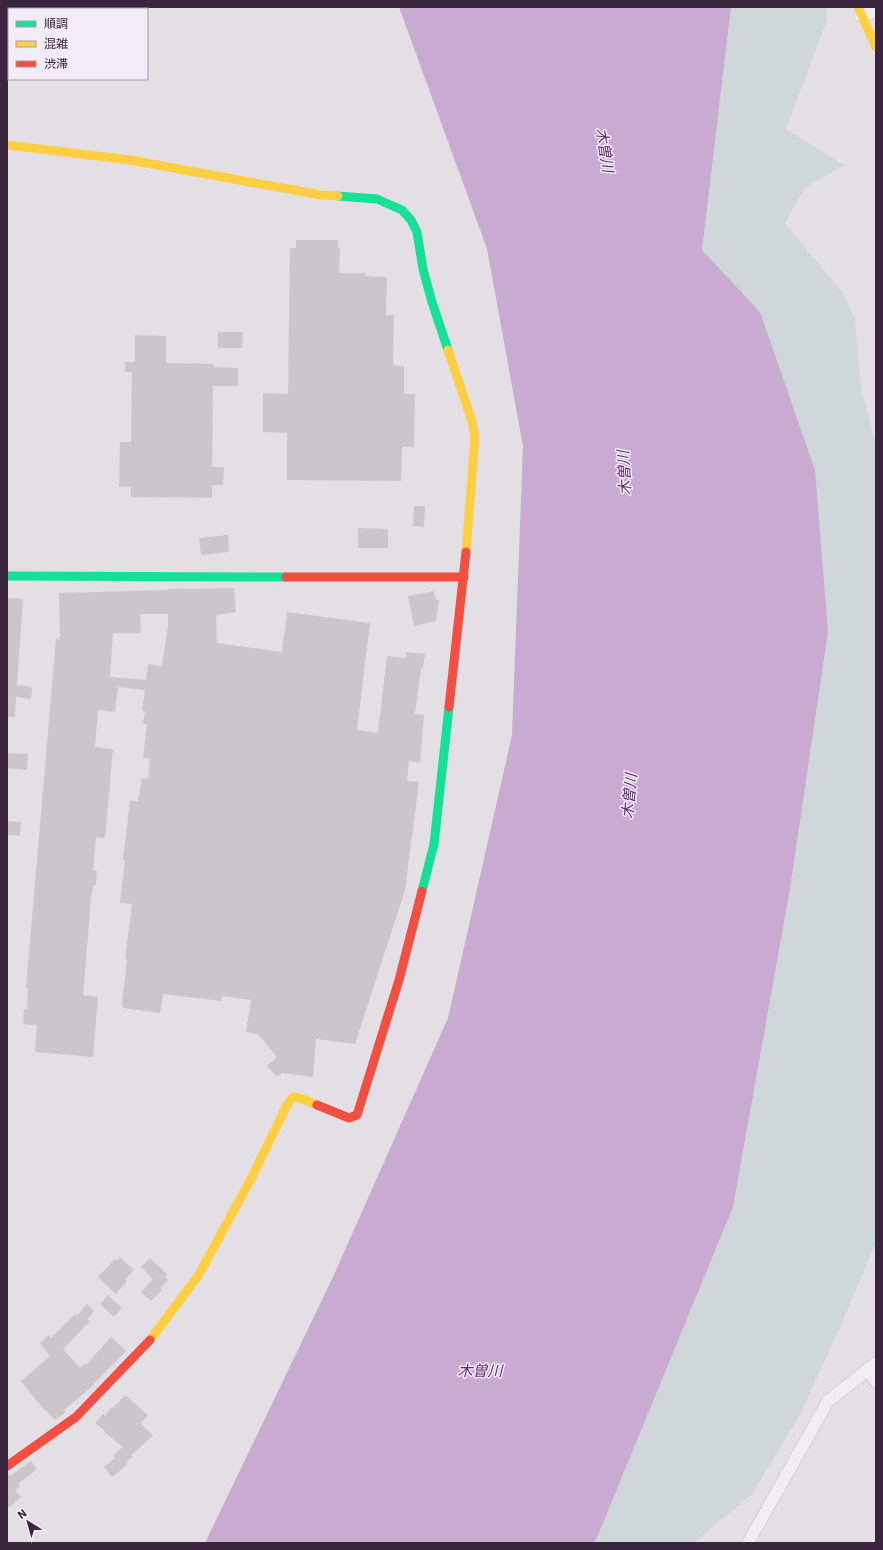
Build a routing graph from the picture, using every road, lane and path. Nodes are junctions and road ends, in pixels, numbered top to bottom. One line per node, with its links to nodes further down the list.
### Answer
1 (876, 11): 2 (street)
2 (860, 12): 3 (street)
3 (876, 47)
4 (7, 145): 6 (street)
5 (7, 576): 6 (street)
6 (464, 577): 9 (street)
7 (872, 1367): 8 (street); 10 (street)
8 (876, 1382)
9 (7, 1466)
10 (748, 1543)

